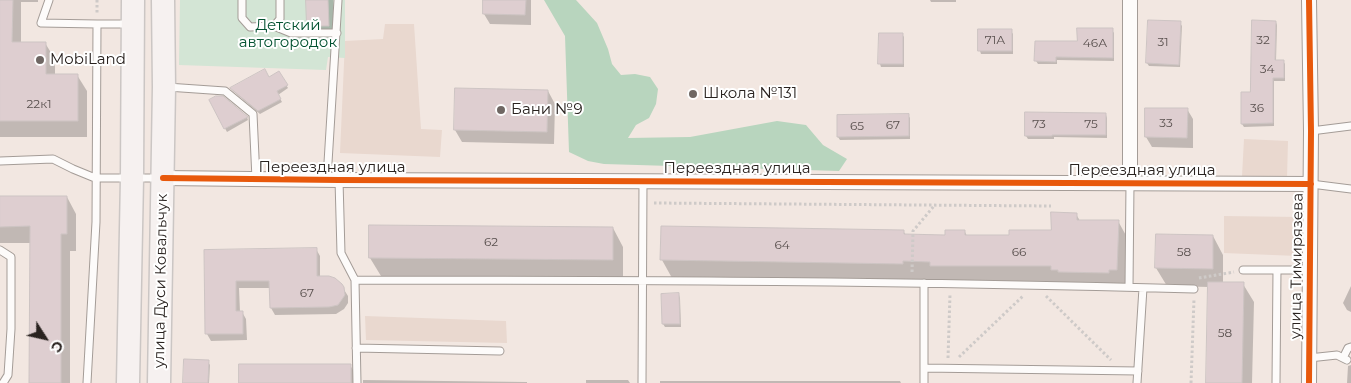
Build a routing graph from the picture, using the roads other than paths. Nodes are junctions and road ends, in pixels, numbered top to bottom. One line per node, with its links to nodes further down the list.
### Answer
1 (49, 0): 9 (lane)
2 (133, 0): 10 (main road, улица Дуси Ковальчук)
3 (163, 0): 13 (main road, улица Дуси Ковальчук)
4 (242, 0): 11 (lane)
5 (280, 0): 11 (lane)
6 (338, 0): 12 (lane)
7 (1130, 0): 23 (street)
8 (1309, 0): 15 (street, улица Тимирязева)
9 (97, 24): 10 (lane); 17 (lane)
10 (133, 24): 18 (main road, улица Дуси Ковальчук)
11 (274, 26): 12 (lane)
12 (337, 34): 21 (lane)
13 (164, 87): 19 (main road, улица Дуси Ковальчук); 20 (lane)
14 (1351, 126): 15 (lane)
15 (1311, 132): 24 (street, улица Тимирязева)
16 (0, 161): 17 (lane)
17 (95, 178): 18 (lane); 43 (lane)
18 (132, 178): 19 (lane); 44 (main road, улица Дуси Ковальчук)
19 (163, 178): 20 (street, Переездная улица); 45 (main road, улица Дуси Ковальчук)
20 (256, 180): 21 (street, Переездная улица)
21 (333, 180): 22 (street, Переездная улица); 30 (lane)
22 (643, 181): 23 (street, Переездная улица); 31 (lane)
23 (1130, 183): 24 (street, Переездная улица); 33 (lane)
24 (1311, 184): 25 (lane); 29 (street, улица Тимирязева)
25 (1351, 189)
26 (0, 250): 42 (lane)
27 (1243, 270): 28 (lane)
28 (1277, 270): 29 (lane); 50 (lane)
29 (1310, 270): 39 (street, улица Тимирязева)
30 (355, 280): 31 (lane); 37 (lane)
31 (642, 280): 32 (lane); 47 (lane)
32 (924, 283): 33 (lane); 40 (lane)
33 (1128, 287): 34 (lane)
34 (1143, 288): 35 (lane); 41 (lane)
35 (1194, 289)
36 (1351, 347): 39 (lane)
37 (356, 348): 38 (lane); 46 (lane)
38 (500, 351)
39 (1309, 358): 51 (street, улица Тимирязева)
40 (924, 368): 41 (lane); 48 (lane)
41 (1138, 371): 49 (lane)
42 (3, 383)
43 (87, 383)
44 (128, 383)
45 (159, 383)
46 (357, 383)
47 (642, 383)
48 (924, 383)
49 (1137, 383)
50 (1276, 383)
51 (1309, 383)

